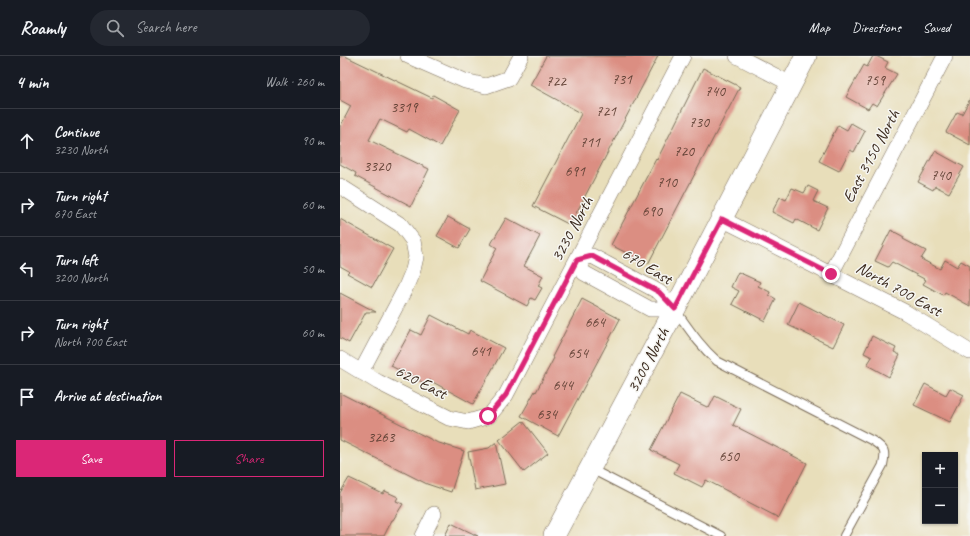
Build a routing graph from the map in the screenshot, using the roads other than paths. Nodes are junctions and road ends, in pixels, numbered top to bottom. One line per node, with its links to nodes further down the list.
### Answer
1 (408, 56): 2 (street)
2 (521, 56)
3 (683, 56): 10 (street, 3230 North)
4 (737, 56): 7 (street)
5 (806, 56): 7 (street, 3200 North)
6 (945, 56): 11 (street, East 3150 North)
7 (791, 84): 9 (street, 3200 North)
8 (340, 186): 15 (street)
9 (722, 219): 11 (street, North 700 East); 12 (street, 3200 North)
10 (577, 260): 12 (street, 670 East); 16 (street, 3230 North)
11 (831, 274): 13 (street, North 700 East)
12 (675, 309): 17 (street, 3200 North); 22 (lane)
13 (970, 352)
14 (340, 359): 15 (street, 620 East)
15 (361, 372): 16 (street, 620 East)
16 (488, 416)
17 (590, 469): 20 (street, 3200 North); 21 (lane)
18 (434, 514): 19 (street)
19 (423, 536)
20 (554, 536)
21 (721, 536)
22 (844, 536)

